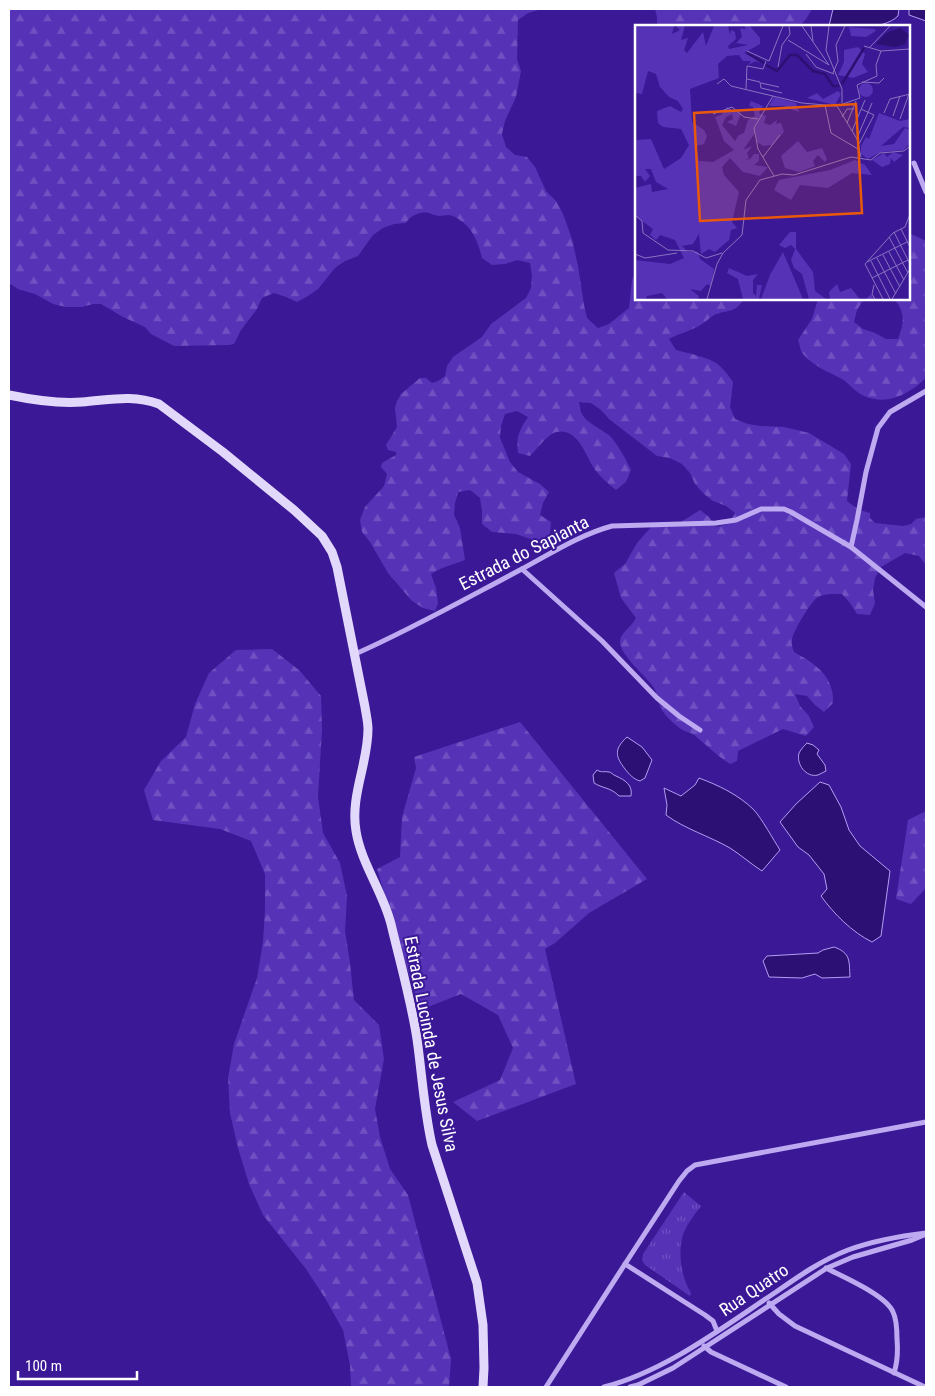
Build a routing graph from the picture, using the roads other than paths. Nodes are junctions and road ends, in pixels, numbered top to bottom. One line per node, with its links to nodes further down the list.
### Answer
1 (914, 163): 2 (street)
2 (926, 192)
3 (926, 391): 5 (street)
4 (9, 395): 8 (main road, Estrada Lucinda de Jesus Silva)
5 (851, 547): 6 (street, Estrada do Sapianta); 7 (street, Estrada do Sapianta)
6 (522, 569): 8 (street, Estrada do Sapianta); 9 (street)
7 (926, 607)
8 (353, 655): 21 (main road, Estrada Lucinda de Jesus Silva)
9 (700, 730)
10 (926, 1122): 11 (street)
11 (625, 1264): 16 (street); 23 (street)
12 (819, 1264): 13 (street); 13 (street, Rua Quatro); 14 (street, Rua Quatro)
13 (827, 1268): 15 (street, Rua Quatro); 19 (street)
14 (766, 1299): 15 (street); 16 (street, Rua Quatro)
15 (770, 1304): 18 (street, Rua Quatro); 19 (street)
16 (717, 1331): 17 (street, Rua Quatro)
17 (700, 1342): 18 (street); 20 (street, Rua Quatro)
18 (705, 1347): 22 (street, Rua Quatro); 26 (street)
19 (894, 1373): 27 (street)
20 (631, 1379): 22 (street); 24 (street, Rua Quatro)
21 (485, 1386)
22 (640, 1386): 25 (street, Rua Quatro)
23 (546, 1387)
24 (604, 1387)
25 (630, 1387)
26 (786, 1387)
27 (925, 1387)

